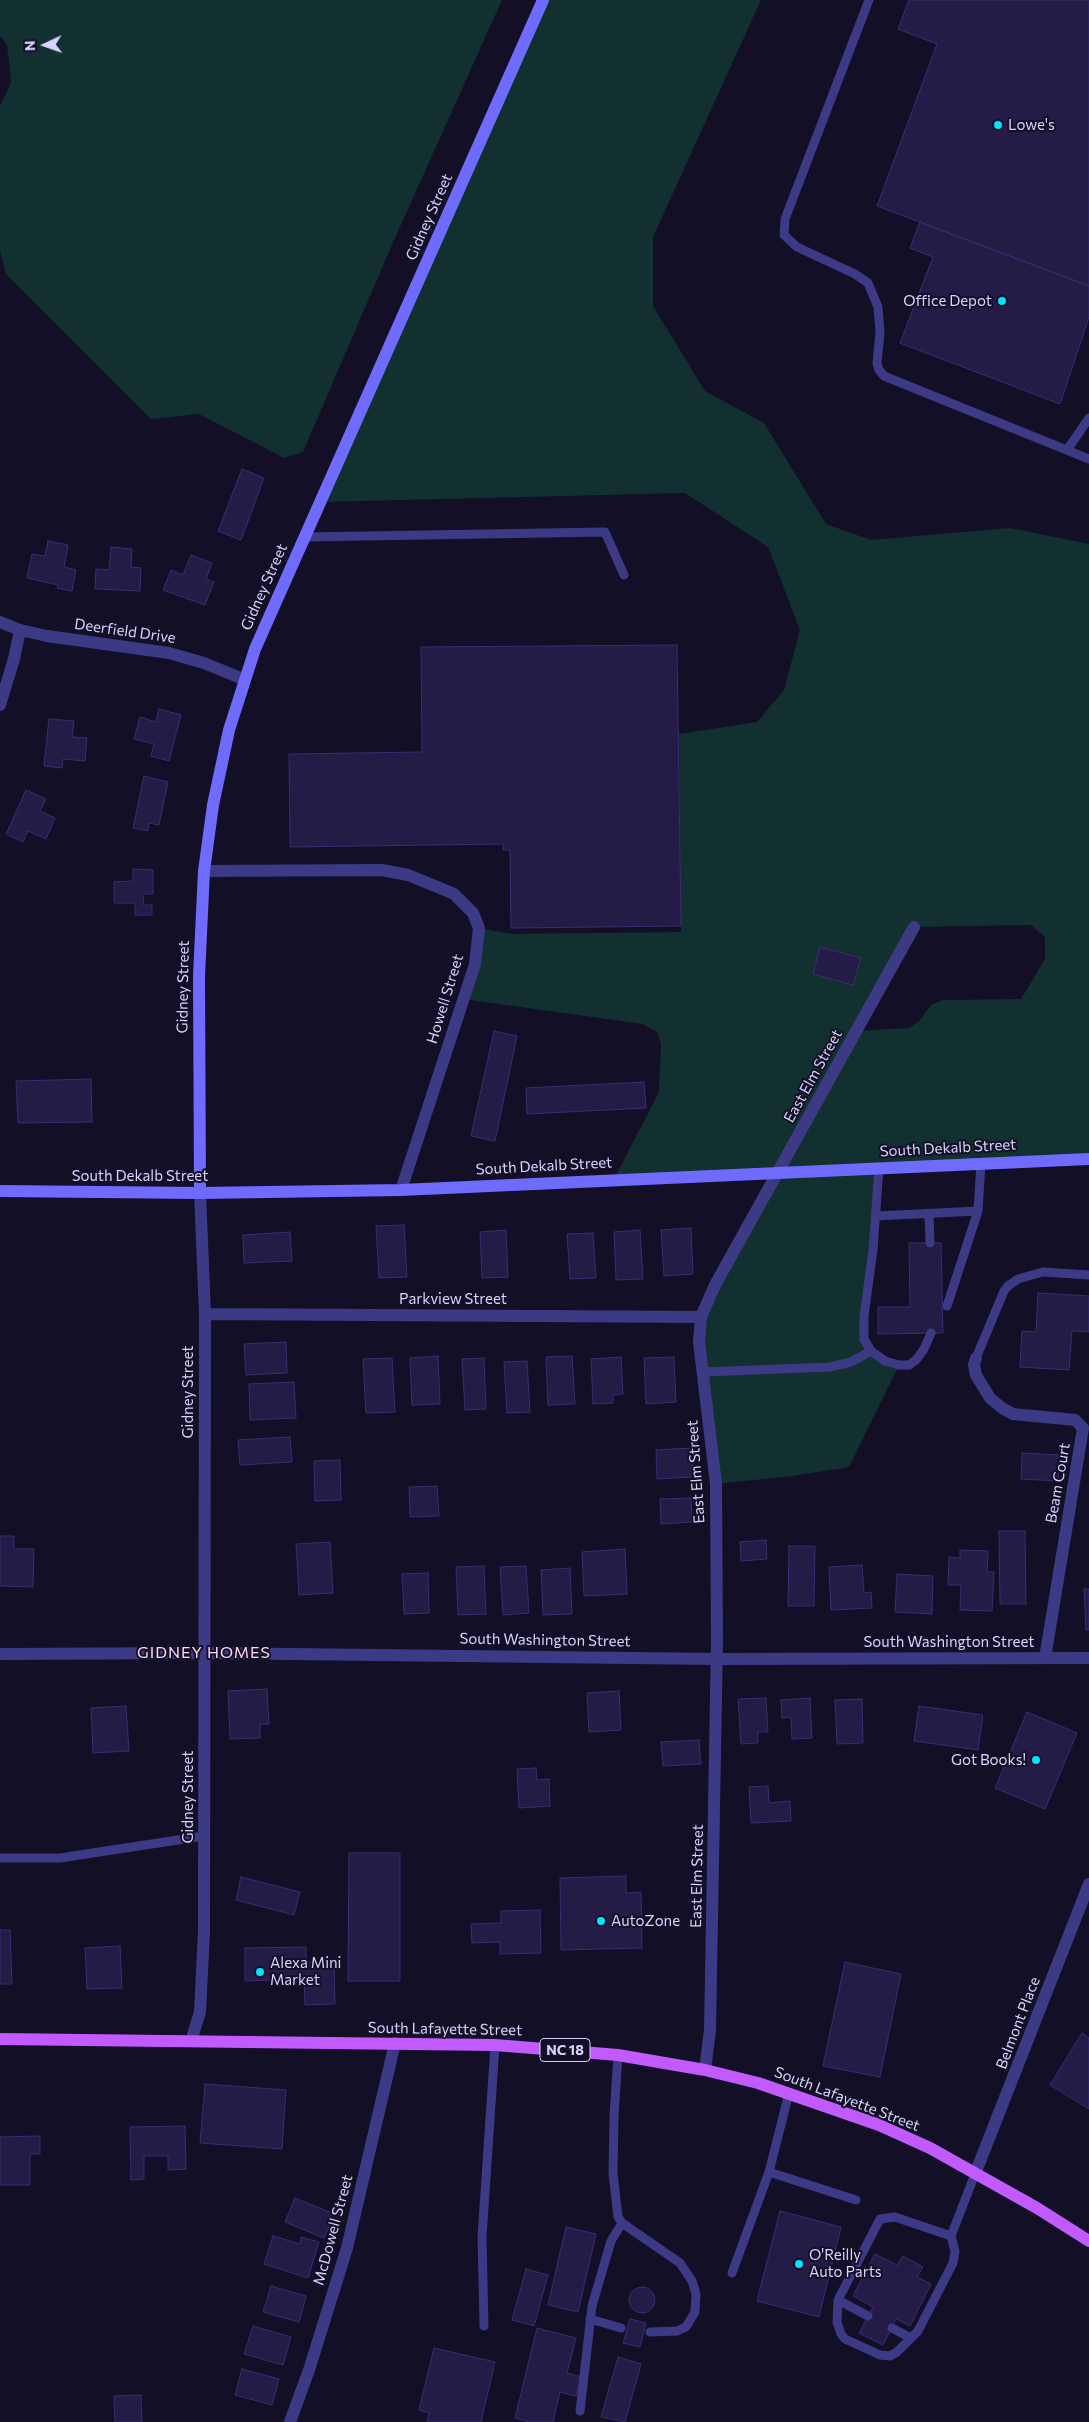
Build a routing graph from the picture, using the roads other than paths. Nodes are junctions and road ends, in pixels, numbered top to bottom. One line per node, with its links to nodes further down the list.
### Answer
1 (542, 0): 6 (street, Gidney Street)
2 (869, 0): 4 (lane)
3 (1089, 418): 4 (lane)
4 (1067, 450): 5 (lane)
5 (1089, 459)
6 (304, 537): 7 (lane); 10 (street, Gidney Street)
7 (624, 574)
8 (0, 622): 9 (street, Deerfield Drive)
9 (20, 630): 10 (street, Deerfield Drive); 11 (street)
10 (243, 679): 12 (street, Gidney Street)
11 (0, 705)
12 (204, 871): 18 (street, Howell Street); 20 (street, Gidney Street)
13 (914, 927): 17 (street, East Elm Street)
14 (1089, 1159): 15 (street, South Dekalb Street)
15 (981, 1162): 16 (street, South Dekalb Street); 21 (lane)
16 (879, 1167): 17 (street, South Dekalb Street); 23 (lane)
17 (779, 1172): 18 (street, South Dekalb Street); 28 (street, East Elm Street)
18 (402, 1190): 20 (street, South Dekalb Street)
19 (0, 1191): 20 (street, South Dekalb Street)
20 (200, 1193): 27 (street, Gidney Street)
21 (978, 1212): 22 (lane); 26 (lane)
22 (929, 1214): 23 (lane); 24 (lane)
23 (876, 1216): 30 (lane)
24 (930, 1243)
25 (1089, 1275): 31 (lane)
26 (947, 1306)
27 (205, 1314): 28 (street, Parkview Street); 33 (street, Gidney Street)
28 (701, 1317): 32 (street, East Elm Street)
29 (931, 1333): 30 (lane)
30 (871, 1351): 32 (lane)
31 (976, 1358): 35 (street, Beam Court)
32 (703, 1372): 37 (street, East Elm Street)
33 (204, 1653): 34 (street, South Washington Street); 37 (street, South Washington Street); 38 (street, Gidney Street)
34 (0, 1654)
35 (1045, 1658): 36 (street, South Washington Street); 37 (street, South Washington Street)
36 (1089, 1658)
37 (717, 1659): 46 (street, East Elm Street)
38 (204, 1836): 39 (lane); 42 (street, Gidney Street)
39 (0, 1858)
40 (1089, 1884): 49 (street, Belmont Place)
41 (0, 2039): 42 (main road, South Lafayette Street / NC 18)
42 (191, 2041): 43 (main road, South Lafayette Street / NC 18)
43 (395, 2043): 44 (main road, South Lafayette Street / NC 18); 64 (street, McDowell Street)
44 (495, 2045): 45 (main road, South Lafayette Street / NC 18); 58 (lane)
45 (618, 2055): 46 (main road, South Lafayette Street / NC 18); 51 (lane)
46 (705, 2070): 47 (main road, South Lafayette Street / NC 18)
47 (789, 2093): 48 (lane); 49 (main road, South Lafayette Street / NC 18)
48 (769, 2172): 50 (lane); 54 (lane)
49 (975, 2174): 52 (lane); 53 (main road, South Lafayette Street / NC 18)
50 (856, 2200)
51 (622, 2223): 57 (lane); 61 (lane)
52 (951, 2236): 55 (lane); 62 (lane)
53 (1089, 2242)
54 (732, 2273)
55 (838, 2300): 56 (lane); 62 (lane)
56 (868, 2316)
57 (590, 2319): 59 (lane); 63 (lane)
58 (484, 2326)
59 (621, 2328)
60 (892, 2328): 62 (lane)
61 (650, 2332)
62 (911, 2338)
63 (580, 2411)
64 (290, 2422)

